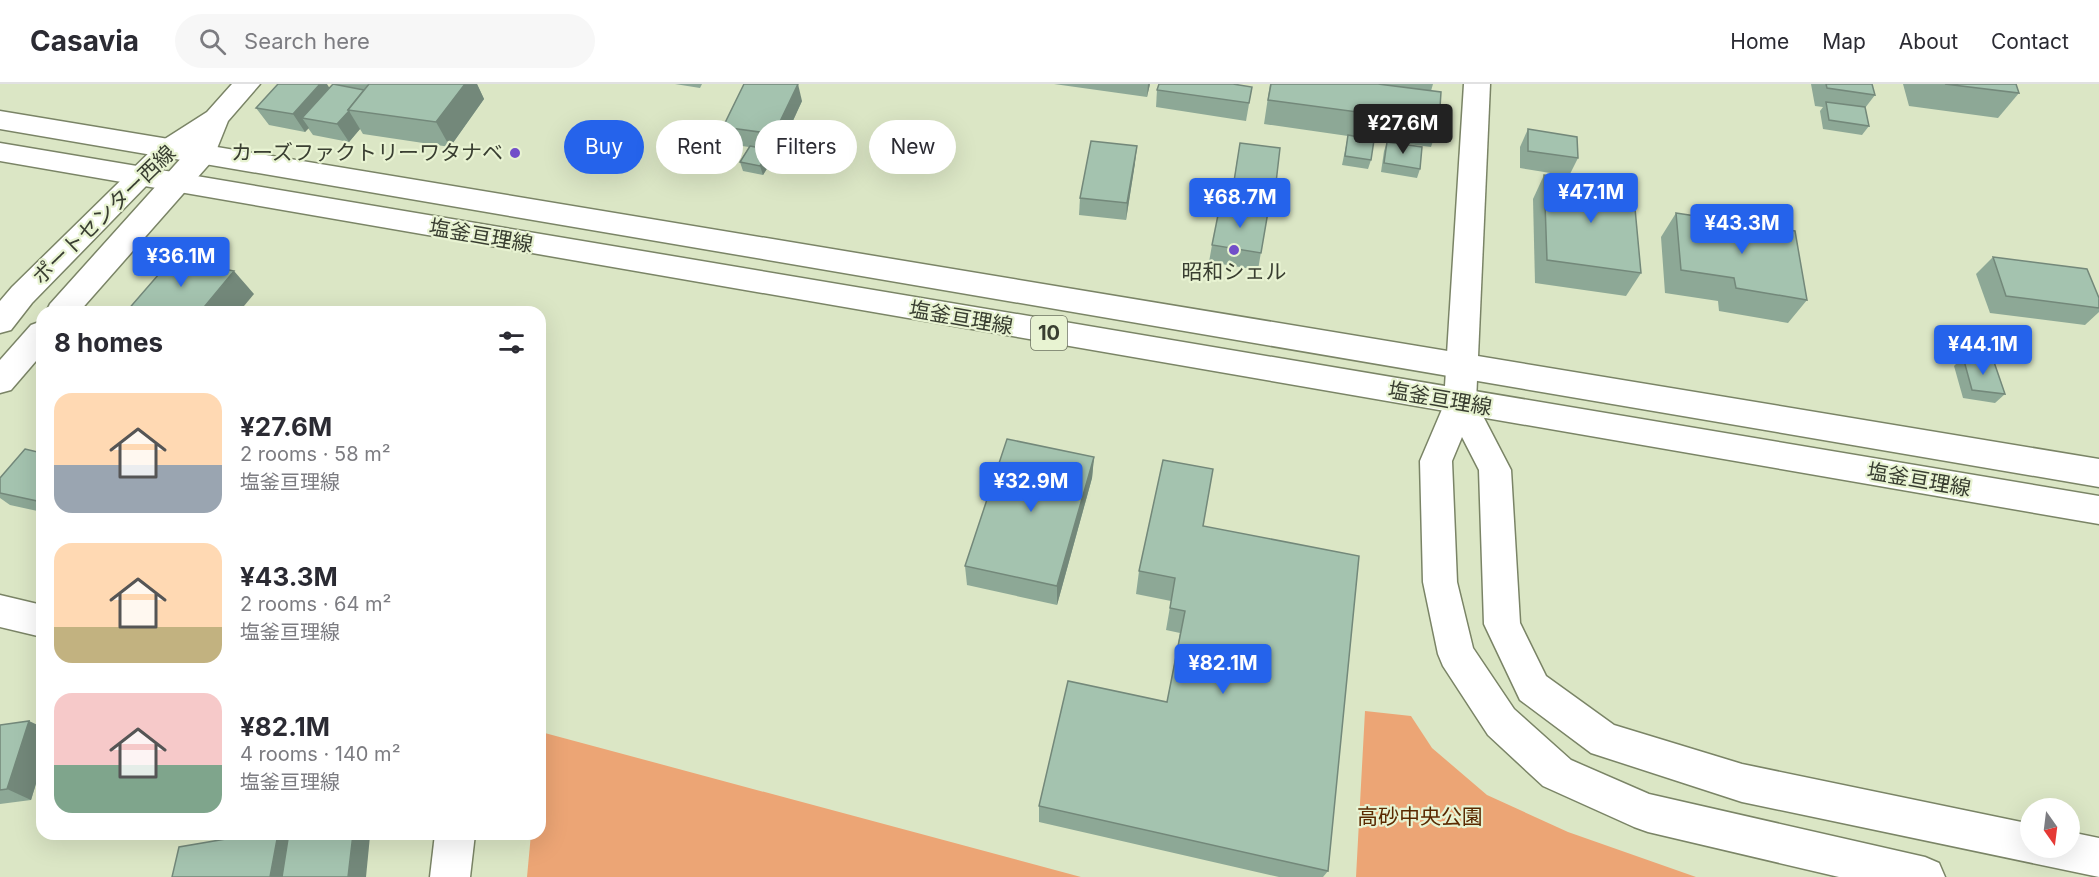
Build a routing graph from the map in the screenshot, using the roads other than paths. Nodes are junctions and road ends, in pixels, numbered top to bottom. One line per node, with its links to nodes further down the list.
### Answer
1 (247, 84): 3 (main road)
2 (1477, 84): 14 (main road)
3 (216, 118): 5 (main road, ポートセンター西線); 7 (main road)
4 (0, 120): 5 (main road, 塩釜亘理線 / 10)
5 (169, 148): 7 (main road, 塩釜亘理線 / 10); 8 (main road, ポートセンター西線)
6 (0, 152): 8 (main road, 塩釜亘理線 / 10)
7 (202, 154): 9 (main road); 14 (main road, 塩釜亘理線 / 10)
8 (138, 177): 9 (main road, 塩釜亘理線 / 10); 11 (main road, ポートセンター西線)
9 (175, 183): 10 (main road); 14 (main road, 塩釜亘理線 / 10)
10 (66, 306)
11 (0, 322)
12 (36, 340): 13 (main road)
13 (0, 381)
14 (1461, 385): 15 (main road, 塩釜亘理線 / 10); 16 (main road, 塩釜亘理線 / 10); 20 (main road); 24 (main road)
15 (2099, 473)
16 (2099, 510)
17 (0, 611): 18 (main road)
18 (36, 620)
19 (454, 840): 23 (main road)
20 (2020, 842)
21 (2080, 854): 22 (main road)
22 (2099, 858)
23 (450, 877)
24 (1925, 877)

